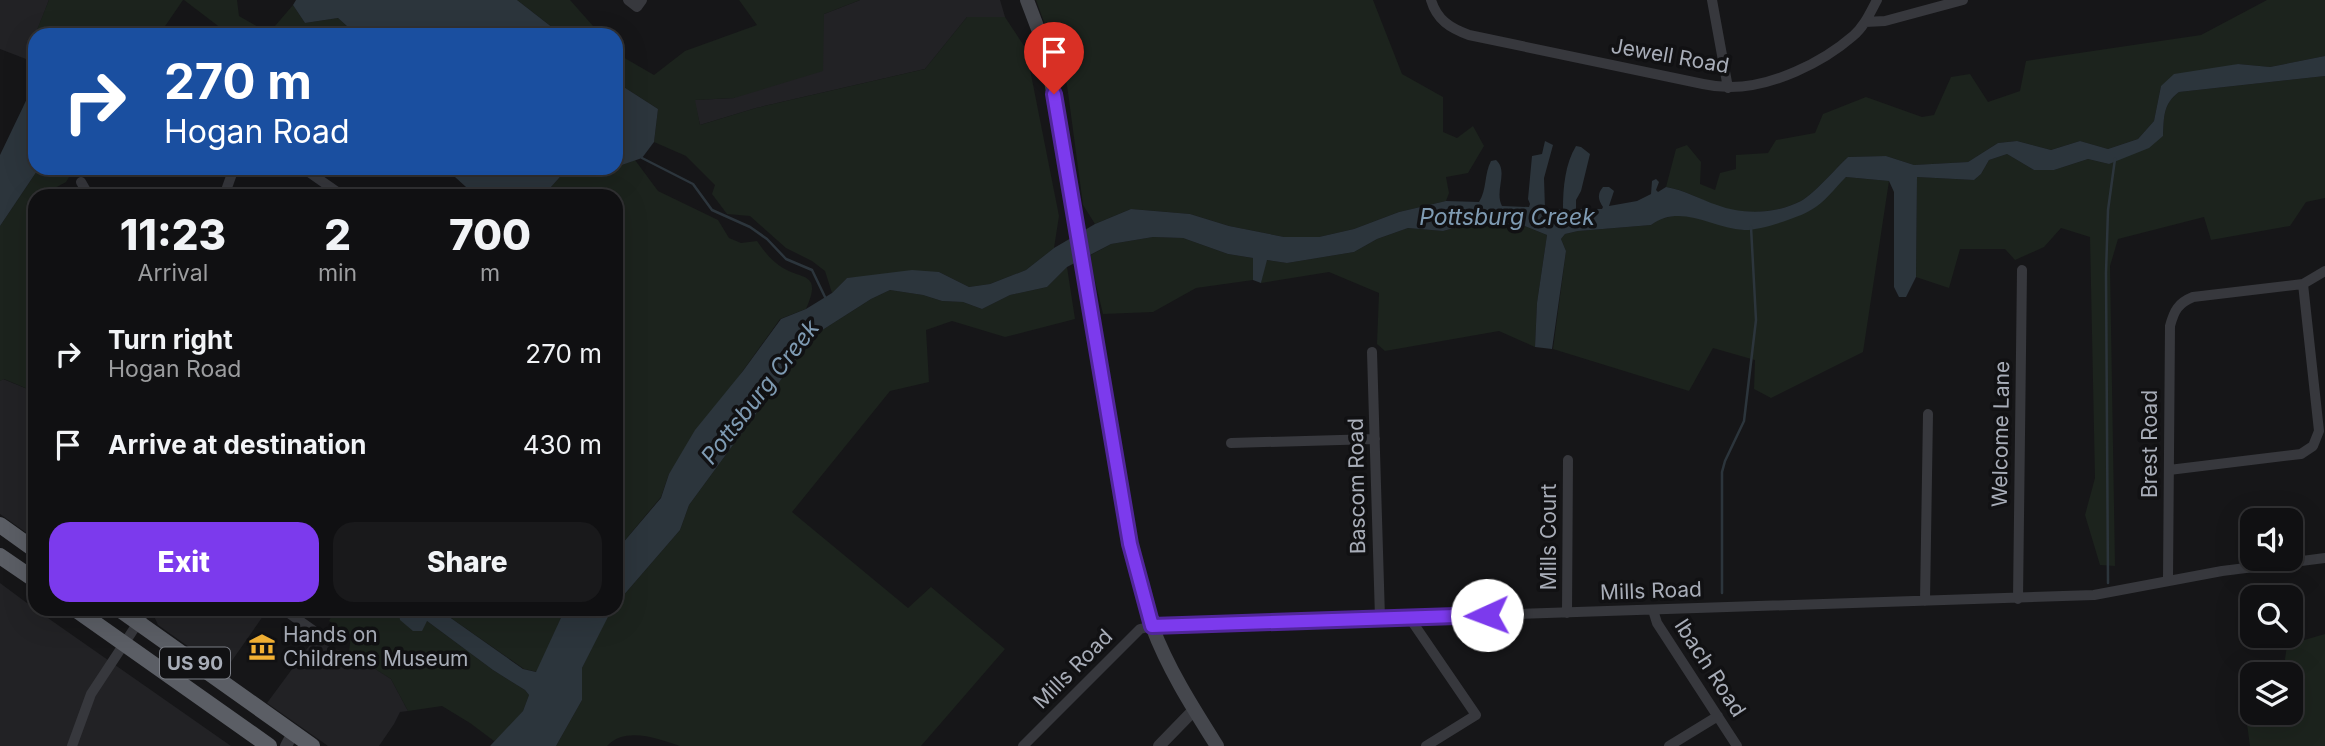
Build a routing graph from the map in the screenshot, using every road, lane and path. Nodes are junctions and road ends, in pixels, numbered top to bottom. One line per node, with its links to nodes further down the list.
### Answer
1 (628, 0): 2 (street)
2 (642, 0)
3 (1027, 0): 38 (main road)
4 (1431, 0): 9 (street, Jewell Road)
5 (1712, 0): 9 (street)
6 (1877, 0): 8 (street, Jewell Road)
7 (1963, 0): 8 (street)
8 (1865, 22): 9 (street, Jewell Road)
9 (1728, 88)
10 (313, 175): 13 (street)
11 (81, 182): 12 (street)
12 (85, 189)
13 (333, 189)
14 (2022, 270): 29 (street, Welcome Lane)
15 (2325, 271): 16 (street)
16 (2303, 284): 22 (street, Brest Road); 22 (street)
17 (1372, 352): 19 (street, Bascom Road)
18 (1928, 414): 30 (street)
19 (1375, 439): 20 (street); 37 (street, Bascom Road)
20 (1231, 443)
21 (1568, 460): 32 (street, Mills Court)
22 (2169, 470): 28 (street, Brest Road)
23 (0, 525): 24 (highway)
24 (28, 545)
25 (0, 556): 27 (highway)
26 (2325, 558): 28 (street, Mills Road)
27 (28, 575)
28 (2168, 580): 29 (street, Mills Road)
29 (2018, 599): 30 (street, Mills Road)
30 (1925, 601): 31 (street, Mills Road)
31 (1653, 610): 32 (street, Mills Road); 42 (street, Ibach Road)
32 (1567, 613): 36 (street, Mills Road)
33 (85, 616): 40 (highway, US 90)
34 (143, 616): 40 (street); 43 (highway, US 90)
35 (293, 616): 39 (street)
36 (1409, 617): 37 (street, Mills Road); 50 (street)
37 (1380, 618): 38 (street, Mills Road)
38 (1152, 626): 41 (main road); 47 (street, Mills Road)
39 (333, 639)
40 (124, 643): 44 (street); 45 (highway, US 90)
41 (1195, 710): 48 (street); 49 (main road)
42 (1718, 716): 51 (street); 52 (street, Ibach Road)
43 (290, 739): 46 (highway, US 90)
44 (72, 746)
45 (269, 746)
46 (312, 746)
47 (1023, 746)
48 (1159, 746)
49 (1217, 746)
50 (1426, 746)
51 (1669, 746)
52 (1737, 746)

